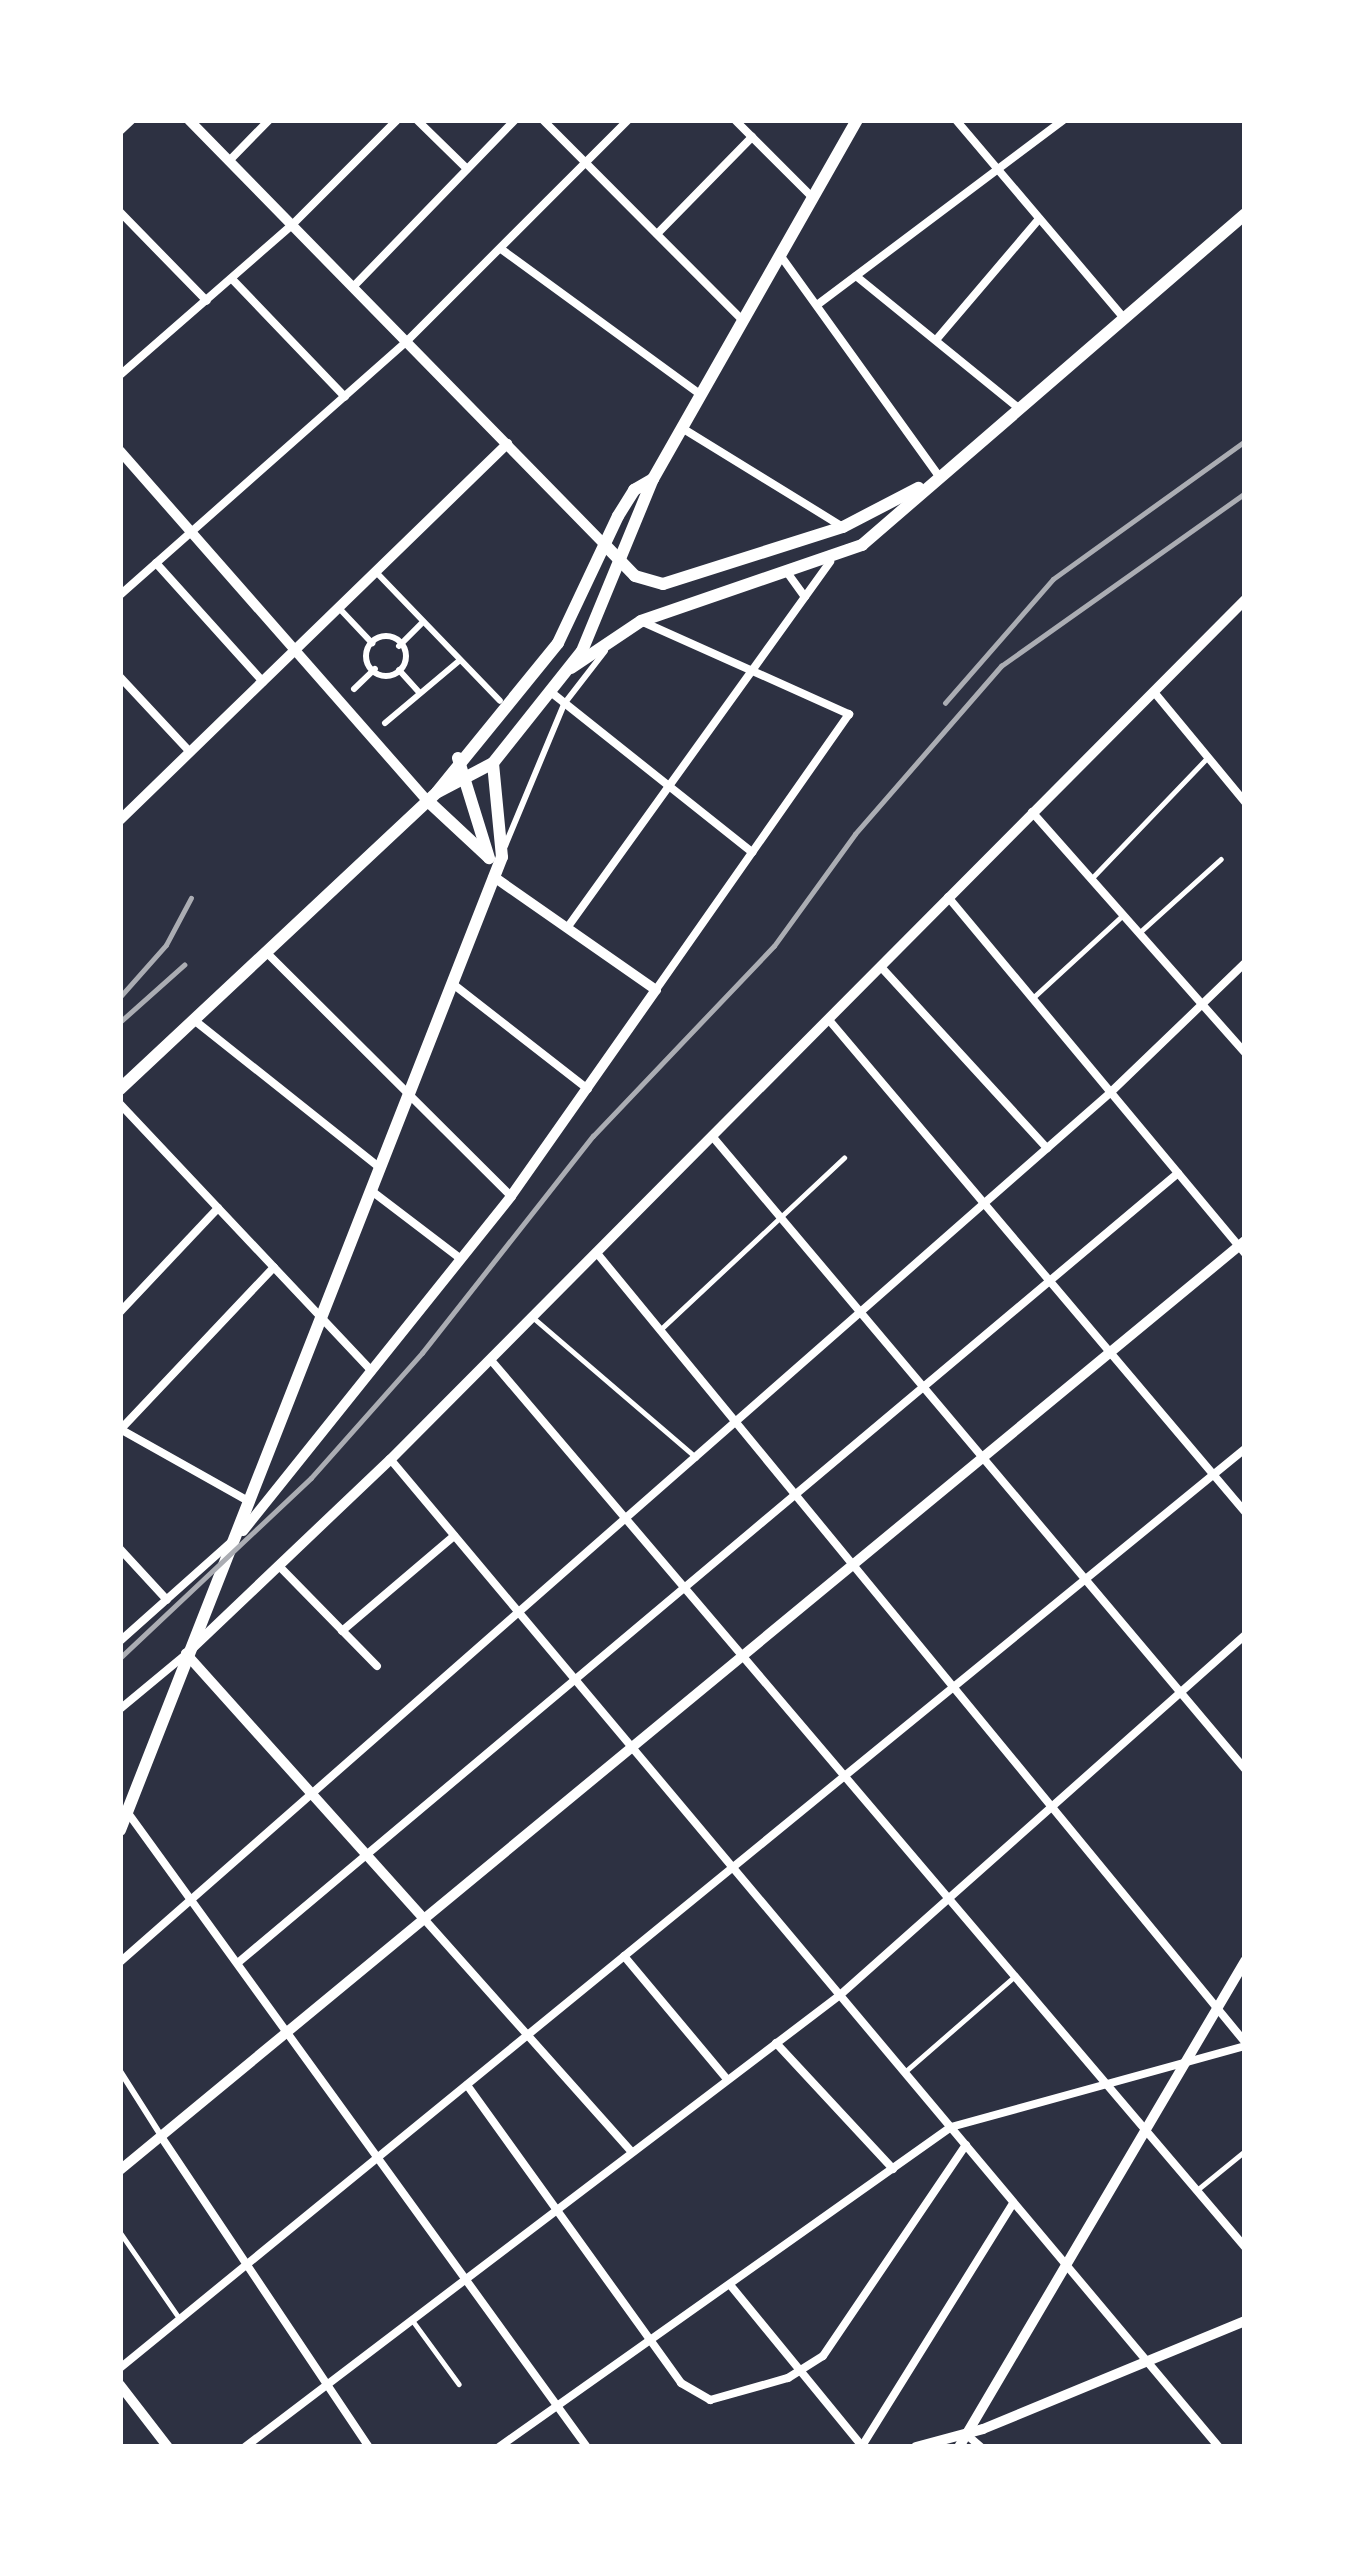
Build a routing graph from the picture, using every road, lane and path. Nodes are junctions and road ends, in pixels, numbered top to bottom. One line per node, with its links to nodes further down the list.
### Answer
1 (132, 120): 13 (street)
2 (189, 120): 15 (street)
3 (269, 120): 15 (street)
4 (398, 120): 23 (street)
5 (418, 120): 17 (street)
6 (514, 120): 17 (street)
7 (543, 120): 16 (street)
8 (628, 120): 16 (street)
9 (735, 120): 14 (street)
10 (956, 120): 18 (street)
11 (1063, 120): 18 (street)
12 (855, 121): 19 (main road)
13 (120, 131)
14 (752, 137): 19 (street); 24 (street)
15 (229, 161): 23 (street)
16 (586, 163): 24 (street); 25 (street)
17 (467, 169): 29 (street)
18 (998, 169): 22 (street); 27 (street)
19 (813, 197): 26 (main road)
20 (120, 212): 30 (street)
21 (1245, 214): 32 (main road)
22 (1039, 218): 32 (street); 34 (street)
23 (292, 225): 28 (street); 29 (street)
24 (657, 234): 33 (street)
25 (501, 249): 35 (street); 37 (street)
26 (780, 255): 31 (street); 33 (main road)
27 (856, 276): 31 (street); 34 (street)
28 (232, 279): 30 (street); 38 (street)
29 (352, 287): 35 (street)
30 (207, 301): 36 (street)
31 (818, 305): 43 (street)
32 (1124, 318): 39 (main road)
33 (743, 321): 37 (main road)
34 (936, 340): 39 (street)
35 (406, 342): 38 (street); 41 (street)
36 (120, 375)
37 (701, 395): 40 (main road)
38 (346, 397): 46 (street)
39 (1017, 407): 43 (main road)
40 (682, 428): 44 (main road); 45 (street)
41 (506, 444): 47 (street); 51 (street)
42 (120, 451): 46 (street)
43 (939, 476): 45 (main road); 48 (main road)
44 (653, 479): 47 (main road); 50 (main road)
45 (843, 527): 50 (main road)
46 (191, 531): 49 (street); 62 (street)
47 (605, 545): 50 (main road); 79 (main road)
48 (830, 562): 52 (main road); 54 (street)
49 (155, 563): 53 (street); 69 (street)
50 (622, 563): 64 (main road)
51 (375, 571): 56 (street); 58 (street)
52 (789, 574): 54 (street); 57 (main road)
53 (120, 595)
54 (805, 597): 65 (street)
55 (1245, 600): 71 (street)
56 (338, 607): 60 (street); 62 (street)
57 (641, 621): 59 (main road); 65 (street)
58 (424, 622): 61 (street); 63 (street)
59 (621, 634): 64 (main road); 75 (street)
60 (372, 643): 61 (street); 66 (street)
61 (399, 646): 67 (street)
62 (295, 649): 69 (street); 83 (street)
63 (460, 660): 72 (street); 74 (street)
64 (571, 668): 73 (main road)
65 (753, 668): 82 (street); 88 (street)
66 (375, 669): 67 (street); 70 (street)
67 (399, 670): 72 (street)
68 (120, 677): 77 (street)
69 (263, 682): 77 (street)
70 (354, 689)
71 (1154, 692): 78 (street); 85 (street)
72 (420, 693): 76 (street)
73 (551, 693): 75 (street); 80 (main road)
74 (500, 701)
75 (564, 704): 82 (street); 87 (street)
76 (386, 723)
77 (191, 753): 86 (street)
78 (1208, 757): 84 (street); 91 (lane)
79 (458, 758): 81 (main road); 83 (main road)
80 (493, 763): 81 (main road); 87 (main road)
81 (468, 781): 83 (main road); 90 (main road)
82 (669, 786): 88 (street); 94 (street)
83 (433, 796): 90 (main road); 96 (main road)
84 (1245, 802)
85 (1032, 812): 91 (street); 92 (street)
86 (120, 820)
87 (504, 849): 90 (main road)
88 (752, 852): 100 (street)
89 (1221, 859): 95 (lane)
90 (493, 867): 94 (street); 99 (main road)
91 (1091, 878): 93 (street)
92 (947, 896): 98 (street); 101 (street)
93 (1123, 915): 95 (street); 101 (lane)
94 (567, 928): 100 (street)
95 (1139, 933): 102 (street)
96 (266, 952): 103 (main road); 109 (street)
97 (1245, 963): 102 (street)
98 (881, 967): 104 (street); 112 (street)
99 (453, 984): 107 (street); 109 (main road)
100 (656, 990): 107 (street)
101 (1035, 997): 108 (street)
102 (1201, 1003): 105 (street); 108 (street)
103 (193, 1019): 106 (main road); 114 (street)
104 (829, 1020): 111 (street); 118 (street)
105 (1245, 1052)
106 (120, 1089)
107 (588, 1090): 117 (street)
108 (1112, 1091): 112 (street); 115 (street)
109 (410, 1097): 114 (main road); 117 (street)
110 (120, 1104): 119 (street)
111 (712, 1136): 120 (street); 122 (street)
112 (1047, 1148): 118 (street)
113 (844, 1159): 120 (lane)
114 (382, 1170): 116 (main road)
115 (1178, 1172): 121 (street); 125 (street)
116 (373, 1192): 123 (street); 129 (main road)
117 (511, 1196): 123 (street)
118 (984, 1203): 125 (street); 127 (street)
119 (218, 1208): 124 (street); 126 (street)
120 (783, 1221): 127 (street); 130 (lane)
121 (1243, 1247): 131 (street)
122 (596, 1252): 128 (street); 130 (street)
123 (461, 1259): 133 (street)
124 (274, 1267): 129 (street); 136 (street)
125 (1050, 1280): 131 (street); 134 (street)
126 (120, 1312)
127 (860, 1312): 134 (street); 135 (street)
128 (533, 1317): 132 (street); 138 (lane)
129 (324, 1321): 133 (street); 143 (main road)
130 (660, 1330): 135 (street)
131 (1110, 1351): 139 (street); 141 (street)
132 (490, 1359): 140 (street); 145 (street)
133 (372, 1371): 146 (street)
134 (923, 1387): 139 (street); 142 (street)
135 (736, 1422): 138 (street); 142 (street)
136 (120, 1430): 143 (street)
137 (1245, 1449): 141 (street)
138 (696, 1456): 145 (street)
139 (982, 1457): 149 (street); 151 (street)
140 (391, 1460): 147 (street); 150 (street)
141 (1214, 1475): 144 (street); 151 (street)
142 (795, 1495): 149 (street); 152 (street)
143 (254, 1504): 146 (main road)
144 (1245, 1512)
145 (626, 1518): 152 (street); 154 (street)
146 (243, 1531): 153 (street); 158 (main road)
147 (454, 1536): 154 (street); 155 (street)
148 (120, 1549): 153 (street)
149 (853, 1564): 159 (street); 162 (street)
150 (279, 1566): 155 (street); 158 (street)
151 (1085, 1580): 162 (street); 163 (street)
152 (685, 1588): 159 (street); 161 (street)
153 (167, 1600): 157 (street)
154 (519, 1612): 161 (street); 168 (street)
155 (342, 1631): 160 (street)
156 (1245, 1635): 163 (street)
157 (120, 1641)
158 (186, 1654): 164 (street); 168 (street); 170 (main road)
159 (743, 1656): 165 (street); 167 (street)
160 (377, 1666)
161 (575, 1680): 165 (street); 172 (street)
162 (953, 1687): 167 (street); 169 (street)
163 (1179, 1691): 166 (street); 169 (street)
164 (120, 1709)
165 (633, 1748): 173 (street); 176 (street)
166 (1245, 1769)
167 (845, 1776): 173 (street); 175 (street)
168 (312, 1794): 172 (street); 174 (street)
169 (1052, 1807): 175 (street); 183 (street)
170 (127, 1812): 171 (main road); 174 (street)
171 (120, 1830)
172 (366, 1855): 176 (street); 179 (street)
173 (733, 1868): 177 (street); 182 (street)
174 (194, 1898): 179 (street); 180 (street)
175 (950, 1899): 181 (street); 182 (street)
176 (425, 1920): 184 (street); 185 (street)
177 (624, 1956): 185 (street); 191 (street)
178 (1245, 1960): 183 (street)
179 (240, 1961): 184 (street)
180 (120, 1962)
181 (1015, 1976): 190 (lane); 192 (street)
182 (840, 1995): 186 (street); 190 (street)
183 (1216, 2006): 187 (street); 188 (street)
184 (292, 2031): 196 (street); 200 (street)
185 (527, 2036): 193 (street); 198 (street)
186 (776, 2043): 191 (street); 202 (street)
187 (1245, 2044): 188 (street)
188 (1184, 2062): 192 (street); 195 (street)
189 (120, 2072): 196 (street)
190 (905, 2072): 194 (street)
191 (727, 2079): 198 (street)
192 (1106, 2083): 194 (street); 195 (street)
193 (467, 2085): 200 (street); 205 (street)
194 (951, 2127): 197 (street); 202 (street)
195 (1147, 2131): 203 (street); 209 (street)
196 (162, 2138): 201 (street); 208 (street)
197 (966, 2145): 204 (street); 218 (street)
198 (631, 2151): 205 (street)
199 (1245, 2151): 203 (lane)
200 (378, 2157): 208 (street); 210 (street)
201 (120, 2170)
202 (893, 2170): 211 (street)
203 (1197, 2190): 207 (street)
204 (1014, 2202): 209 (street); 229 (street)
205 (557, 2209): 210 (street); 215 (street)
206 (120, 2232): 212 (lane)
207 (1245, 2247)
208 (247, 2265): 212 (street); 221 (street)
209 (1068, 2267): 216 (street); 223 (street)
210 (467, 2280): 213 (street); 222 (street)
211 (731, 2286): 215 (street); 218 (street)
212 (180, 2319): 217 (street)
213 (412, 2321): 219 (lane); 221 (street)
214 (1245, 2321): 216 (street)
215 (652, 2342): 218 (street); 222 (street)
216 (1148, 2362): 223 (street); 233 (street)
217 (120, 2368)
218 (801, 2372): 229 (street)
219 (460, 2384)
220 (120, 2385): 224 (street)
221 (327, 2386): 225 (street); 226 (street)
222 (558, 2406): 227 (street); 228 (street)
223 (967, 2435): 230 (street); 231 (street); 232 (street)
224 (168, 2447)
225 (245, 2447)
226 (369, 2447)
227 (499, 2447)
228 (587, 2447)
229 (862, 2447)
230 (916, 2447)
231 (959, 2447)
232 (981, 2447)
233 (1219, 2447)

